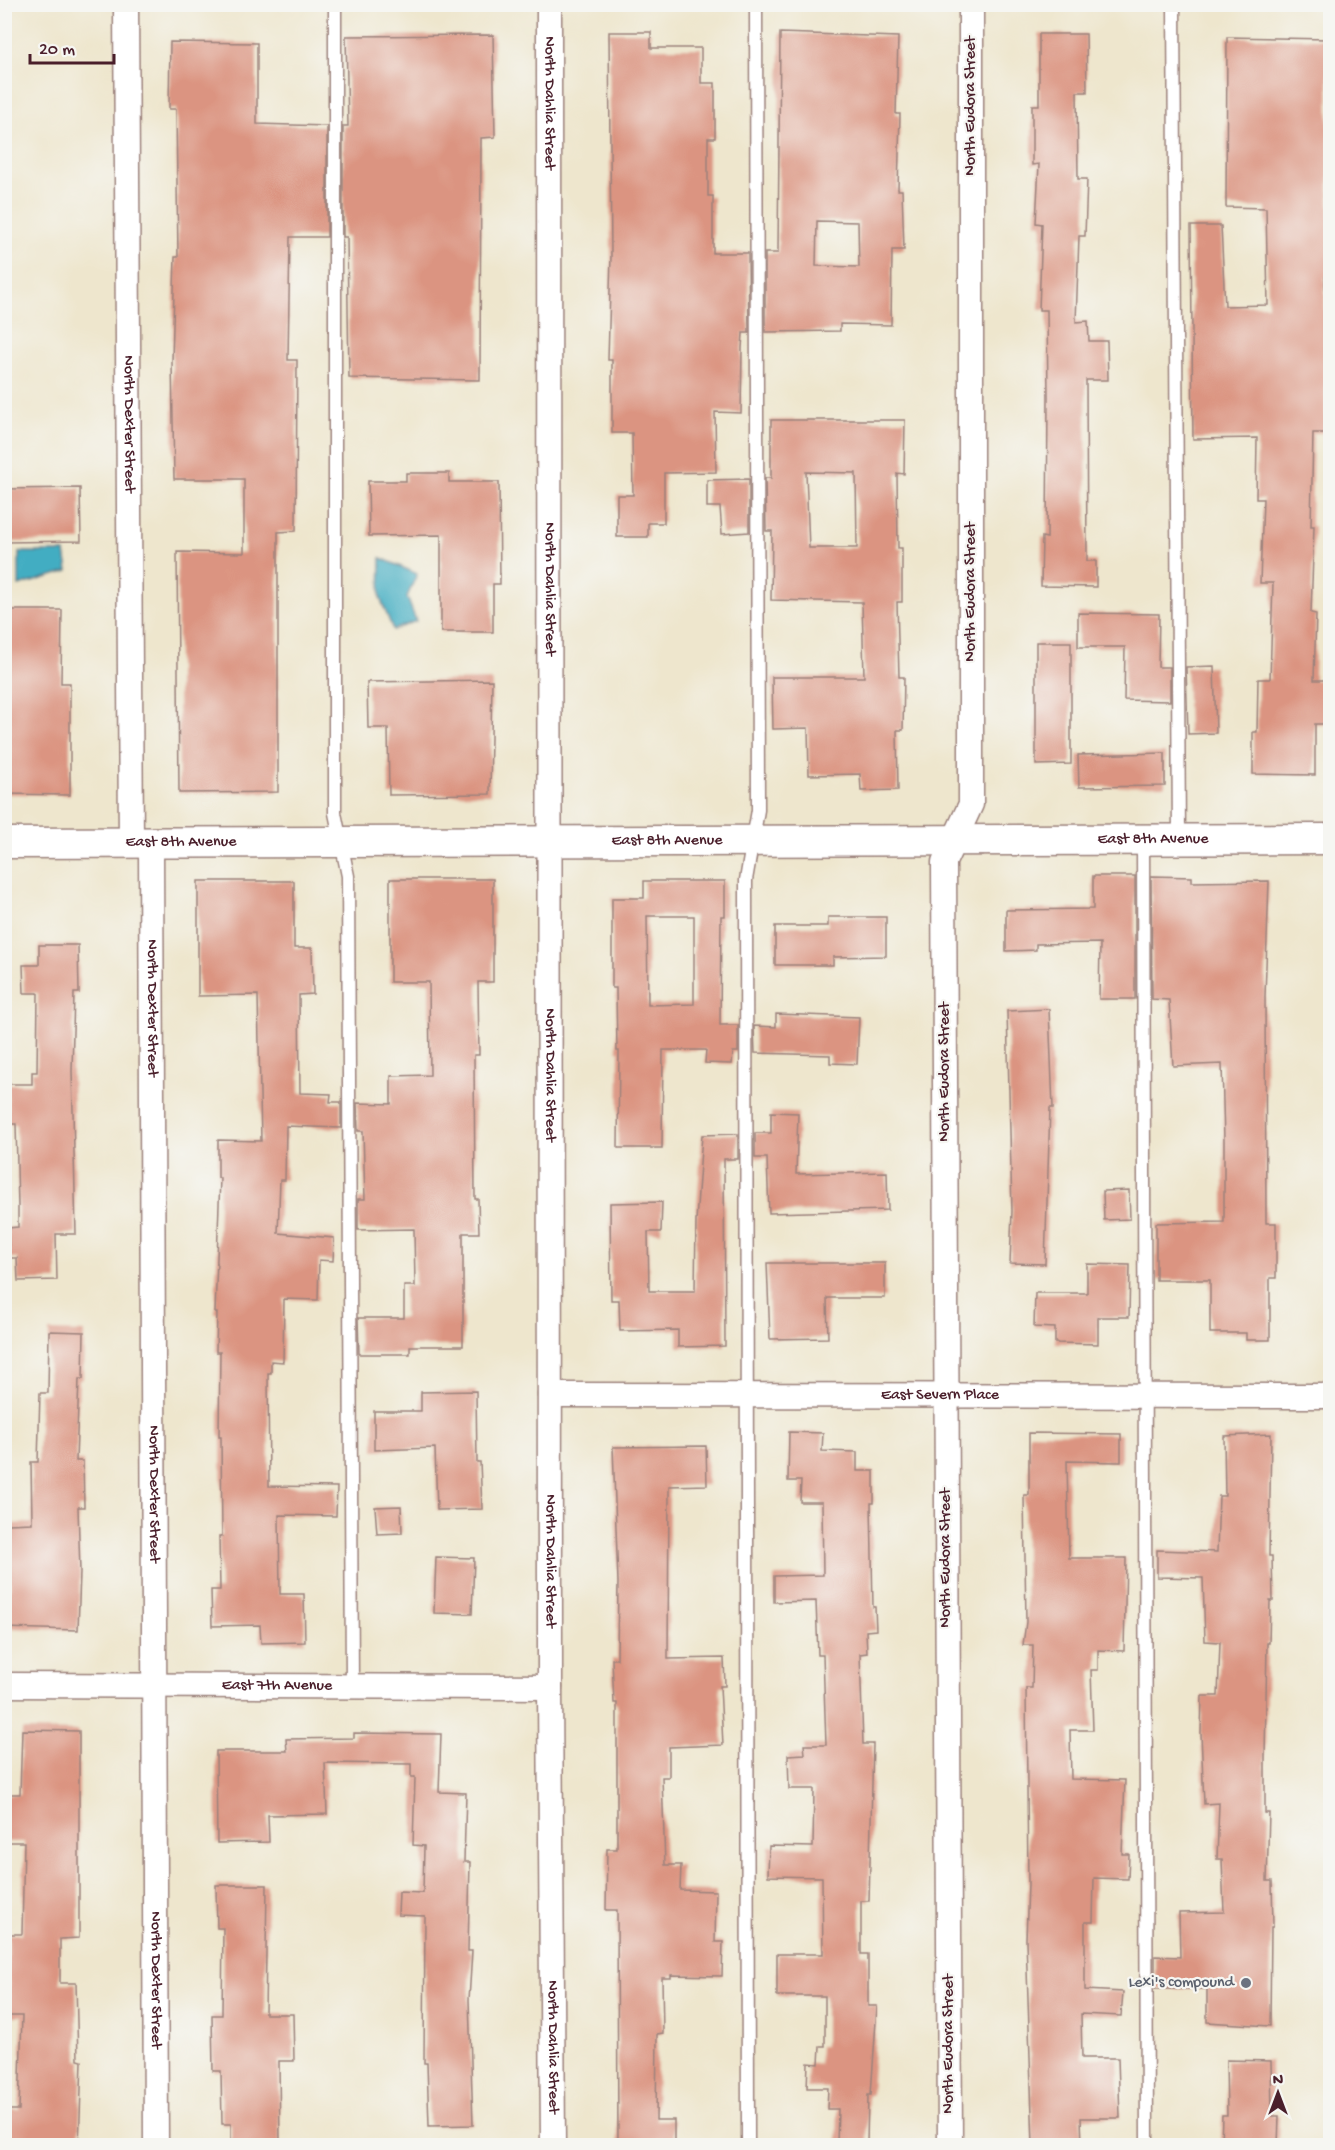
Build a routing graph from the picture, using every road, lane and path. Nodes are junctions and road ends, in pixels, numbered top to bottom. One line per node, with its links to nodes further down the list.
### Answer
1 (126, 4): 15 (street, North Dexter Street)
2 (335, 4): 13 (lane)
3 (549, 4): 10 (street, North Dahlia Street)
4 (756, 4): 11 (lane)
5 (971, 4): 12 (street, North Eudora Street)
6 (1174, 4): 9 (lane)
7 (1330, 838): 9 (street, East 8th Avenue)
8 (1143, 839): 9 (street, East 8th Avenue); 12 (street, East 8th Avenue); 19 (lane)
9 (1179, 839)
10 (550, 840): 11 (street, East 8th Avenue); 13 (street, East 8th Avenue); 16 (street, North Dahlia Street)
11 (754, 840): 12 (street, East 8th Avenue); 17 (lane)
12 (957, 840): 18 (street, North Eudora Street)
13 (341, 841): 15 (street, East 8th Avenue); 23 (lane)
14 (4, 843): 15 (street, East 8th Avenue)
15 (141, 843): 22 (street, North Dexter Street)
16 (550, 1395): 17 (street, East Severn Place); 24 (street, North Dahlia Street)
17 (746, 1395): 18 (street, East Severn Place); 27 (lane)
18 (945, 1396): 19 (street, East Severn Place); 28 (street, North Eudora Street)
19 (1145, 1396): 20 (street, East Severn Place); 29 (lane)
20 (1330, 1396)
21 (4, 1685): 22 (street, East 7th Avenue)
22 (154, 1685): 23 (street, East 7th Avenue); 25 (street, North Dexter Street)
23 (352, 1686): 24 (street, East 7th Avenue)
24 (550, 1687): 26 (street, North Dahlia Street)
25 (156, 2145)
26 (553, 2145)
27 (748, 2145)
28 (950, 2145)
29 (1147, 2145)

